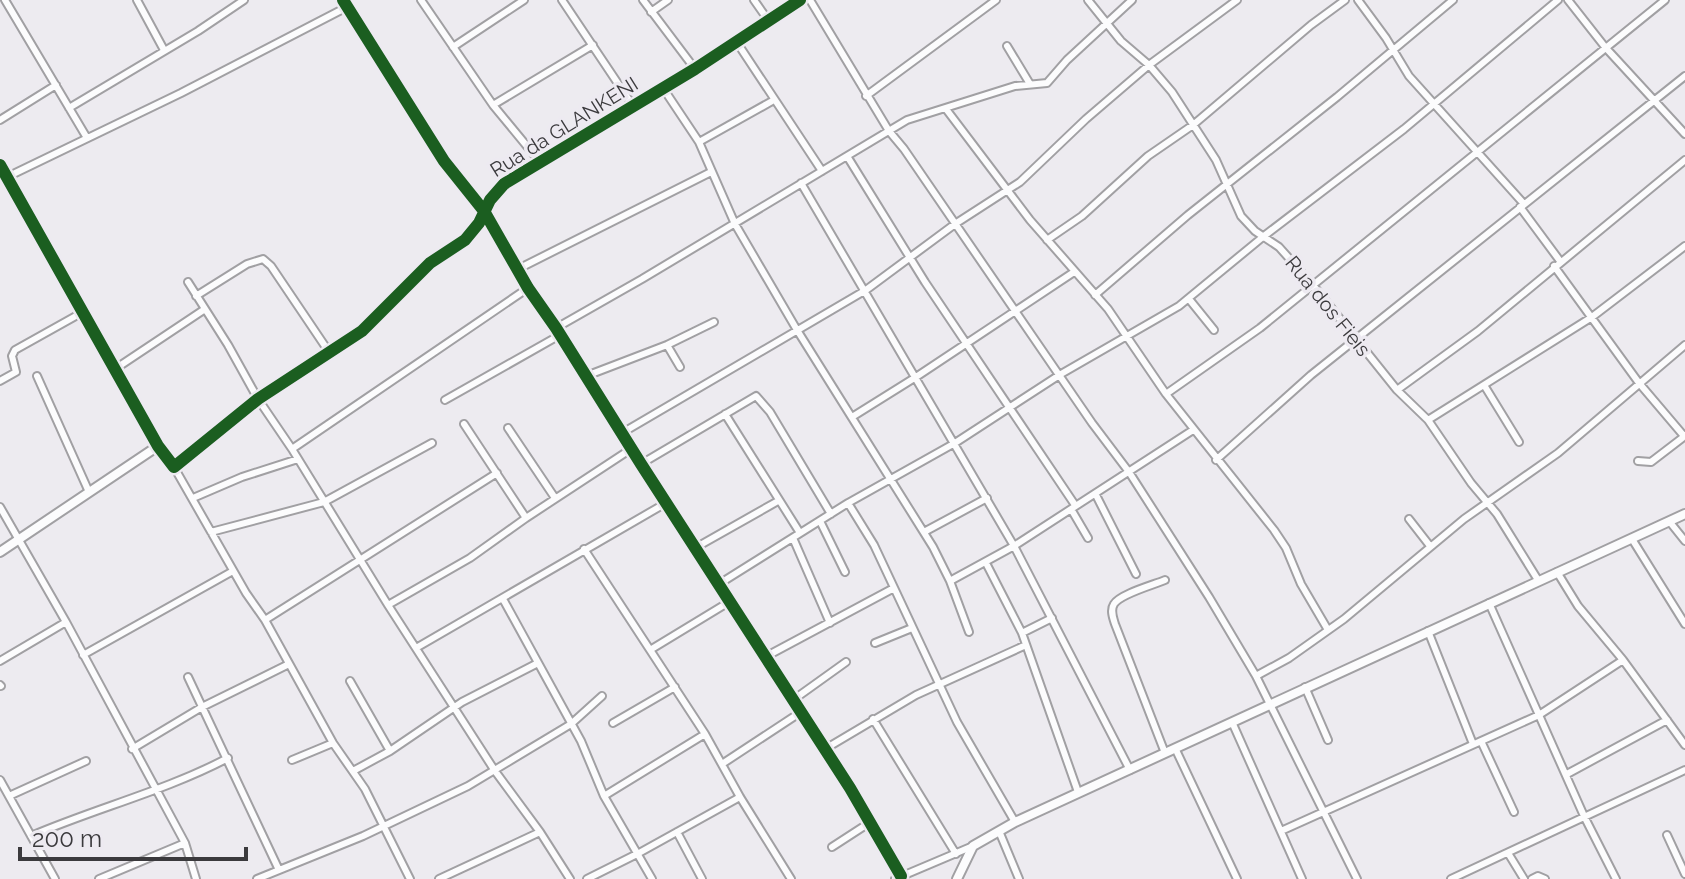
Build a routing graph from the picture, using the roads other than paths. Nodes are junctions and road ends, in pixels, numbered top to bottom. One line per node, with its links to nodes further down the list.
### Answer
1 (137, 0): 32 (street)
2 (244, 0): 22 (street)
3 (421, 0): 30 (street)
4 (524, 0): 30 (street)
5 (562, 0): 28 (street)
6 (643, 0): 24 (street)
7 (668, 0): 24 (street)
8 (754, 0): 25 (street)
9 (800, 0): 25 (street, Rua da GLANKENI)
10 (810, 0): 40 (street)
11 (996, 0): 40 (street)
12 (1088, 0): 26 (street, Rua dos Fieis)
13 (1132, 0): 26 (street)
14 (1237, 0): 34 (street)
15 (1345, 0): 49 (street)
16 (1358, 0): 33 (street)
17 (1453, 0): 33 (street)
18 (1558, 0): 43 (street)
19 (1568, 0): 31 (street)
20 (1665, 0): 31 (street)
21 (3, 1): 38 (street)
22 (234, 3): 32 (street)
23 (345, 4): 52 (street); 66 (street)
24 (651, 12): 35 (street)
25 (768, 20): 27 (street, Rua da GLANKENI)
26 (1108, 24): 34 (street, Rua dos Fieis); 37 (street)
27 (736, 41): 35 (street, Rua da GLANKENI); 41 (street)
28 (593, 45): 44 (street); 45 (street)
29 (1007, 46): 37 (street)
30 (453, 47): 44 (street)
31 (1605, 47): 42 (street); 54 (street)
32 (164, 50): 46 (street)
33 (1393, 50): 43 (street); 63 (street)
34 (1149, 65): 49 (street, Rua dos Fieis); 64 (street)
35 (695, 69): 39 (street, Rua da GLANKENI)
36 (1685, 76): 42 (street)
37 (1030, 84): 47 (street)
38 (56, 85): 46 (street); 48 (street)
39 (663, 88): 45 (street, Rua da GLANKENI); 53 (street)
40 (866, 96): 50 (street)
41 (774, 100): 53 (street); 59 (street)
42 (1654, 101): 51 (street); 65 (street)
43 (1433, 103): 54 (street); 69 (street)
44 (493, 105): 57 (street)
45 (633, 106): 57 (street, Rua da GLANKENI)
46 (69, 108): 52 (street)
47 (946, 109): 50 (street); 64 (street)
48 (0, 120)
49 (1193, 125): 63 (street, Rua dos Fieis); 70 (street)
50 (889, 131): 55 (street); 68 (street)
51 (1685, 134)
52 (87, 138): 61 (street)
53 (699, 142): 60 (street)
54 (1477, 152): 65 (street); 78 (street)
55 (847, 156): 59 (street); 72 (street)
56 (1685, 160): 73 (street)
57 (540, 162): 66 (street, Rua da GLANKENI)
58 (0, 165): 61 (street)
59 (822, 171): 62 (street)
60 (711, 172): 67 (street); 75 (street)
61 (7, 177): 85 (street)
62 (801, 183): 67 (street); 80 (street)
63 (1227, 184): 69 (street, Rua dos Fieis); 81 (street)
64 (1007, 191): 68 (street); 70 (street)
65 (1522, 206): 73 (street); 93 (street)
66 (484, 211): 75 (street); 97 (street, Rua da GLANKENI)
67 (735, 224): 89 (street); 91 (street)
68 (955, 224): 72 (street); 86 (street)
69 (1264, 236): 78 (street, Rua dos Fieis); 83 (street)
70 (1047, 240): 76 (street)
71 (1685, 246): 87 (street)
72 (910, 258): 80 (street); 94 (street)
73 (1560, 261): 74 (street)
74 (1554, 266): 87 (street); 107 (street)
75 (516, 270): 79 (street)
76 (1074, 272): 81 (street); 86 (street)
77 (188, 282): 82 (street)
78 (1312, 284): 93 (street, Rua dos Fieis); 108 (street)
79 (528, 288): 91 (street); 124 (street)
80 (866, 290): 89 (street); 103 (street)
81 (1095, 295): 92 (street)
82 (196, 296): 84 (street); 97 (street)
83 (1189, 299): 90 (street); 92 (street)
84 (205, 309): 99 (street); 109 (street)
85 (83, 312): 99 (street); 104 (street)
86 (1015, 313): 94 (street); 100 (street)
87 (1592, 317): 105 (street); 106 (street)
88 (714, 322): 95 (street)
89 (797, 330): 113 (street); 118 (street)
90 (1214, 330)
91 (558, 331): 102 (street); 110 (street)
92 (1126, 337): 100 (street); 108 (street)
93 (1355, 340): 107 (street, Rua dos Fieis); 127 (street)
94 (968, 343): 103 (street); 111 (street)
95 (667, 345): 98 (street); 102 (street)
96 (1685, 345): 105 (street)
97 (329, 352): 109 (street, Rua da GLANKENI)
98 (680, 367)
99 (115, 369): 123 (street)
100 (1061, 374): 111 (street); 131 (street)
101 (37, 376): 134 (street)
102 (586, 376): 118 (street)
103 (916, 377): 113 (street); 122 (street)
104 (0, 381)
105 (1639, 383): 119 (street); 140 (street)
106 (1484, 385): 114 (street); 120 (street)
107 (1397, 390): 114 (street, Rua dos Fieis)
108 (1166, 394): 117 (street)
109 (258, 399): 124 (street); 130 (street, Rua da GLANKENI)
110 (445, 400)
111 (1012, 408): 122 (street); 145 (street)
112 (725, 414): 129 (street); 139 (street); 146 (street)
113 (852, 417): 133 (street)
114 (1428, 420): 140 (street, Rua dos Fieis)
115 (464, 424): 132 (street)
116 (508, 428): 137 (street)
117 (1193, 430): 127 (street); 131 (street)
118 (622, 433): 125 (street)
119 (1684, 436): 128 (street)
120 (1519, 442)
121 (432, 443): 141 (street)
122 (955, 443): 133 (street); 138 (street)
123 (158, 446): 130 (street); 134 (street)
124 (292, 449): 126 (street)
125 (631, 449): 129 (street); 137 (street)
126 (298, 459): 136 (street); 141 (street)
127 (1216, 460): 186 (street)
128 (1638, 461)
129 (641, 464): 142 (street)
130 (174, 467): 136 (street)
131 (1129, 472): 135 (street); 201 (street)
132 (497, 473): 148 (street); 165 (street)
133 (889, 479): 143 (street); 153 (street)
134 (89, 492): 157 (street)
135 (1096, 495): 145 (street); 170 (street)
136 (193, 498): 152 (street)
137 (555, 498): 148 (street)
138 (987, 498): 153 (street); 160 (street)
139 (778, 501): 154 (street); 162 (street)
140 (1488, 501): 161 (street); 172 (street, Rua dos Fieis)
141 (324, 502): 152 (street); 165 (street)
142 (666, 503): 162 (street); 163 (street)
143 (848, 503): 146 (street); 175 (street)
144 (0, 507): 157 (street)
145 (1073, 507): 156 (street); 160 (street)
146 (831, 514): 150 (street)
147 (1685, 514): 151 (street)
148 (526, 518): 179 (street)
149 (1409, 519): 161 (street)
150 (820, 521): 154 (street); 168 (street)
151 (1669, 521): 158 (street); 159 (street)
152 (211, 532): 167 (street)
153 (924, 532): 173 (street)
154 (800, 533): 155 (street)
155 (793, 538): 174 (street); 183 (street)
156 (1088, 538)
157 (18, 539): 164 (street); 182 (street)
158 (1632, 539): 169 (street); 184 (street)
159 (1685, 541)
160 (1014, 546): 166 (street); 180 (street)
161 (1430, 546): 186 (street)
162 (695, 548): 174 (street)
163 (584, 549): 176 (street); 193 (street)
164 (0, 552)
165 (360, 560): 179 (street); 181 (street)
166 (986, 563): 173 (street); 189 (street)
167 (233, 571): 181 (street); 194 (street)
168 (845, 572)
169 (1557, 572): 172 (street); 196 (street)
170 (1136, 574)
171 (1165, 580): 228 (street)
172 (1538, 580): 178 (street)
173 (950, 581): 188 (street)
174 (719, 584): 177 (street)
175 (894, 588): 183 (street); 185 (street)
176 (503, 599): 192 (street); 199 (street)
177 (729, 602): 193 (street); 195 (street)
178 (1489, 603): 187 (street); 213 (street)
179 (388, 605): 192 (street)
180 (1052, 618): 189 (street); 233 (street)
181 (265, 620): 200 (street)
182 (66, 622): 194 (street); 197 (street)
183 (830, 623): 195 (street)
184 (1685, 624)
185 (912, 628): 190 (street); 204 (street)
186 (1328, 630): 201 (street)
187 (1428, 631): 206 (street); 221 (street)
188 (969, 632)
189 (1022, 633): 191 (street)
190 (875, 643)
191 (1026, 645): 204 (street); 241 (street)
192 (416, 648): 211 (street)
193 (650, 650): 205 (street)
194 (83, 655): 225 (street)
195 (765, 657): 208 (street)
196 (1623, 660): 213 (street); 215 (street)
197 (0, 661)
198 (846, 662): 208 (street)
199 (538, 663): 211 (street); 218 (street)
200 (289, 664): 210 (street); 222 (street)
201 (1256, 676): 209 (street)
202 (188, 677): 210 (street)
203 (350, 681): 227 (street)
204 (939, 684): 214 (street); 248 (street)
205 (675, 687): 217 (street); 219 (street)
206 (1305, 687): 209 (street); 220 (street)
207 (602, 696): 218 (street)
208 (793, 700): 212 (street)
209 (1269, 703): 216 (street); 245 (street)
210 (202, 707): 225 (street); 229 (street)
211 (454, 707): 227 (street); 236 (street)
212 (801, 712): 226 (street); 232 (street)
213 (1539, 715): 221 (street); 237 (street)
214 (873, 719): 226 (street); 262 (street)
215 (1667, 720): 223 (street); 237 (street)
216 (1231, 721): 224 (street); 252 (street)
217 (613, 723)
218 (571, 724): 236 (street); 243 (street)
219 (705, 734): 232 (street); 243 (street)
220 (1328, 740)
221 (1477, 742): 245 (street); 246 (street)
222 (333, 743): 230 (street); 235 (street)
223 (1685, 745)
224 (1175, 748): 228 (street); 279 (street)
225 (132, 749): 240 (street)
226 (825, 749): 249 (street)
227 (390, 751): 235 (street)
228 (1165, 753): 233 (street)
229 (228, 758): 240 (street); 263 (street)
230 (292, 760)
231 (86, 761): 242 (street)
232 (722, 764): 244 (street)
233 (1130, 770): 241 (street)
234 (1685, 770): 247 (street)
235 (353, 771): 250 (street)
236 (495, 771): 250 (street); 253 (street)
237 (1567, 774): 247 (street)
238 (0, 780): 239 (street)
239 (2, 789): 242 (street)
240 (155, 790): 256 (street); 257 (street)
241 (1078, 792): 248 (street)
242 (9, 796): 256 (street)
243 (604, 796): 260 (street)
244 (740, 797): 254 (street); 276 (street)
245 (1324, 811): 252 (street); 281 (street)
246 (1514, 812)
247 (1584, 816): 261 (street); 286 (street)
248 (1015, 822): 251 (street)
249 (869, 823): 259 (street); 265 (street)
250 (383, 826): 263 (street); 270 (street)
251 (999, 831): 258 (street); 278 (street)
252 (1281, 831): 280 (street)
253 (540, 832): 271 (street); 272 (street)
254 (677, 832): 260 (street); 275 (street)
255 (1667, 835): 264 (street)
256 (31, 836): 266 (street)
257 (185, 843): 267 (street); 268 (street)
258 (973, 846): 262 (street); 277 (street)
259 (832, 847)
260 (639, 853): 273 (street); 274 (street)
261 (1508, 853): 282 (street); 283 (street)
262 (956, 854): 265 (street)
263 (279, 870): 269 (street)
264 (1685, 874)
265 (898, 878)
266 (55, 879)
267 (99, 879)
268 (196, 879)
269 (257, 879)
270 (410, 879)
271 (439, 879)
272 (570, 879)
273 (588, 879)
274 (652, 879)
275 (702, 879)
276 (791, 879)
277 (957, 879)
278 (1019, 879)
279 (1237, 879)
280 (1302, 879)
281 (1357, 879)
282 (1451, 879)
283 (1524, 879)
284 (1532, 879): 285 (street)
285 (1545, 879)
286 (1616, 879)

